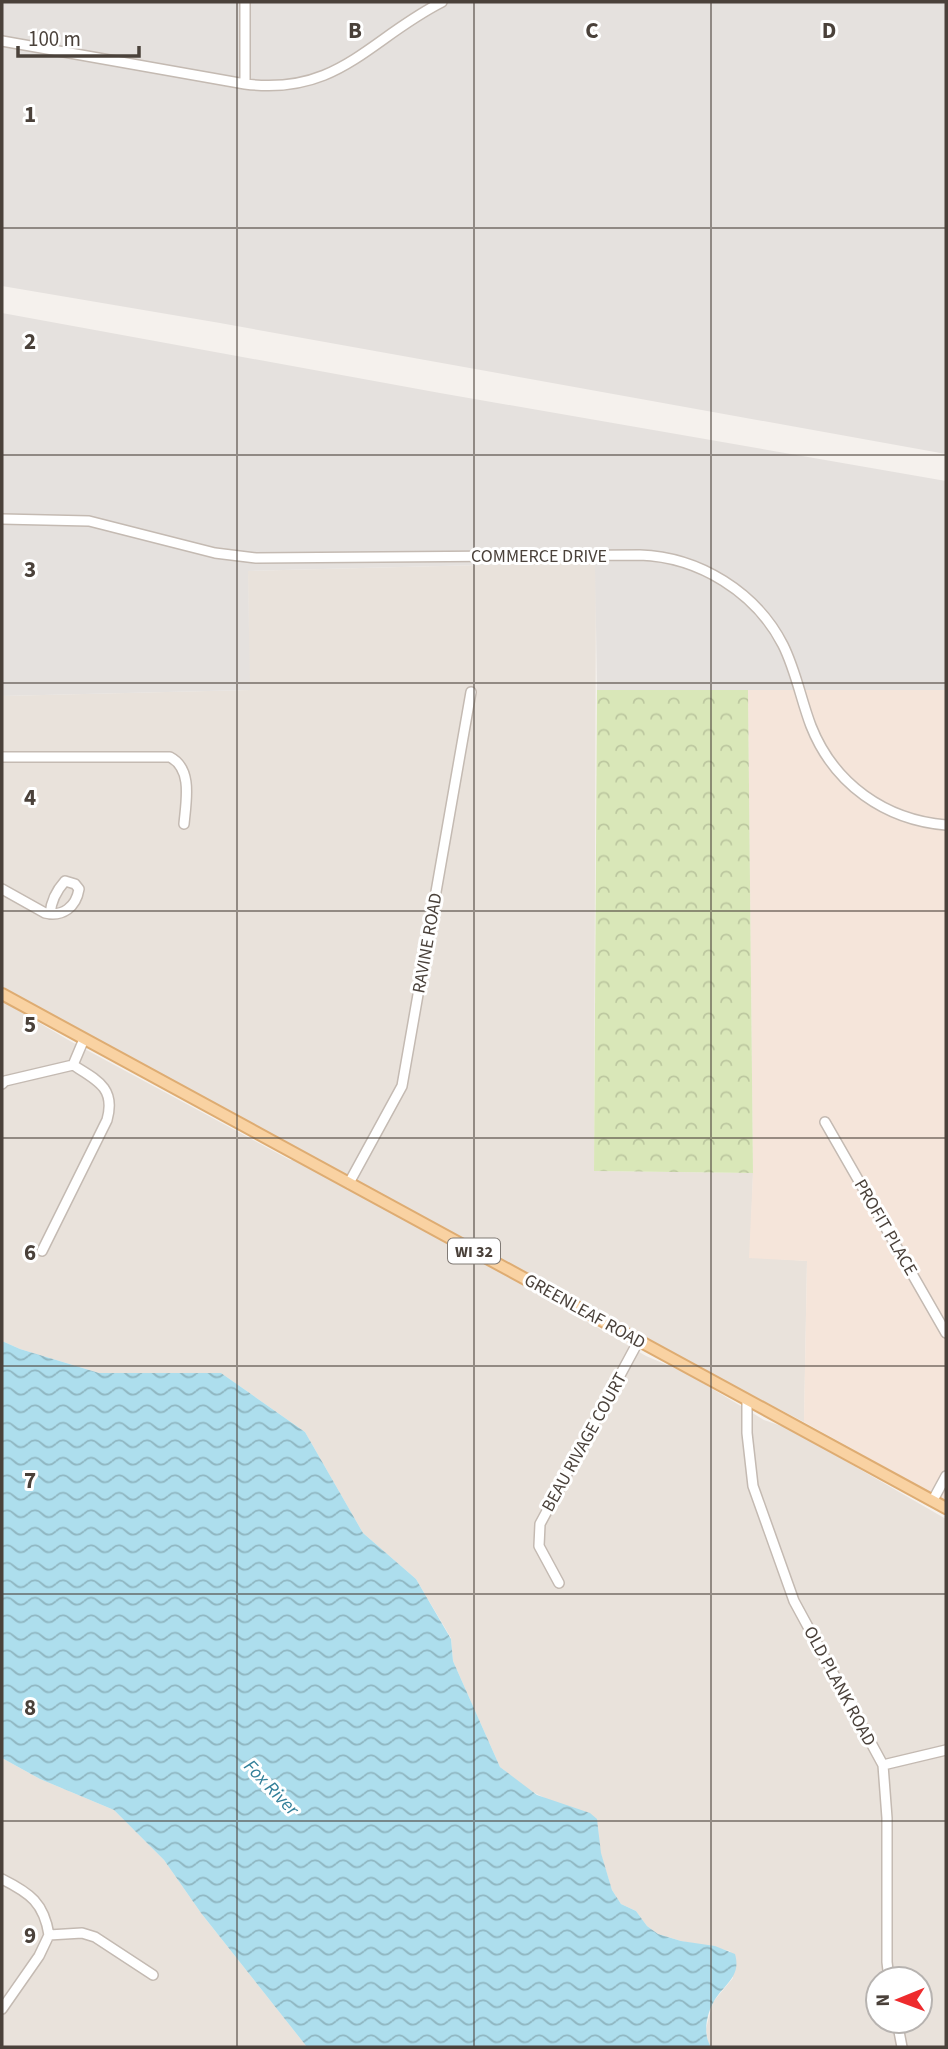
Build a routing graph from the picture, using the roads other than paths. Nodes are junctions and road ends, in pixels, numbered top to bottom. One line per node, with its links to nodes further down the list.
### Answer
1 (245, 2): 4 (street)
2 (442, 2): 4 (street)
3 (2, 41): 4 (street)
4 (245, 84)
5 (2, 519): 9 (street, COMMERCE DRIVE)
6 (471, 692): 17 (street, RAVINE ROAD)
7 (2, 757): 8 (street)
8 (184, 824)
9 (946, 825)
10 (2, 889): 11 (street)
11 (50, 914)
12 (2, 994): 13 (main road, GREENLEAF ROAD / WI 32)
13 (84, 1040): 14 (street); 17 (main road, GREENLEAF ROAD / WI 32)
14 (73, 1065): 15 (street); 18 (street)
15 (2, 1084)
16 (825, 1122): 19 (street, PROFIT PLACE)
17 (349, 1183): 20 (main road, GREENLEAF ROAD / WI 32)
18 (41, 1251)
19 (946, 1333)
20 (639, 1340): 21 (main road, GREENLEAF ROAD / WI 32); 25 (street, BEAU RIVAGE COURT)
21 (747, 1401): 23 (main road, GREENLEAF ROAD / WI 32); 27 (street, OLD PLANK ROAD)
22 (946, 1476): 23 (street)
23 (933, 1500): 24 (main road, GREENLEAF ROAD / WI 32)
24 (946, 1508)
25 (559, 1583)
26 (946, 1750): 27 (street)
27 (883, 1765): 30 (street, OLD PLANK ROAD)
28 (2, 1879): 29 (street)
29 (49, 1935): 31 (street); 32 (street)
30 (887, 1965)
31 (153, 1975)
32 (2, 2008)

